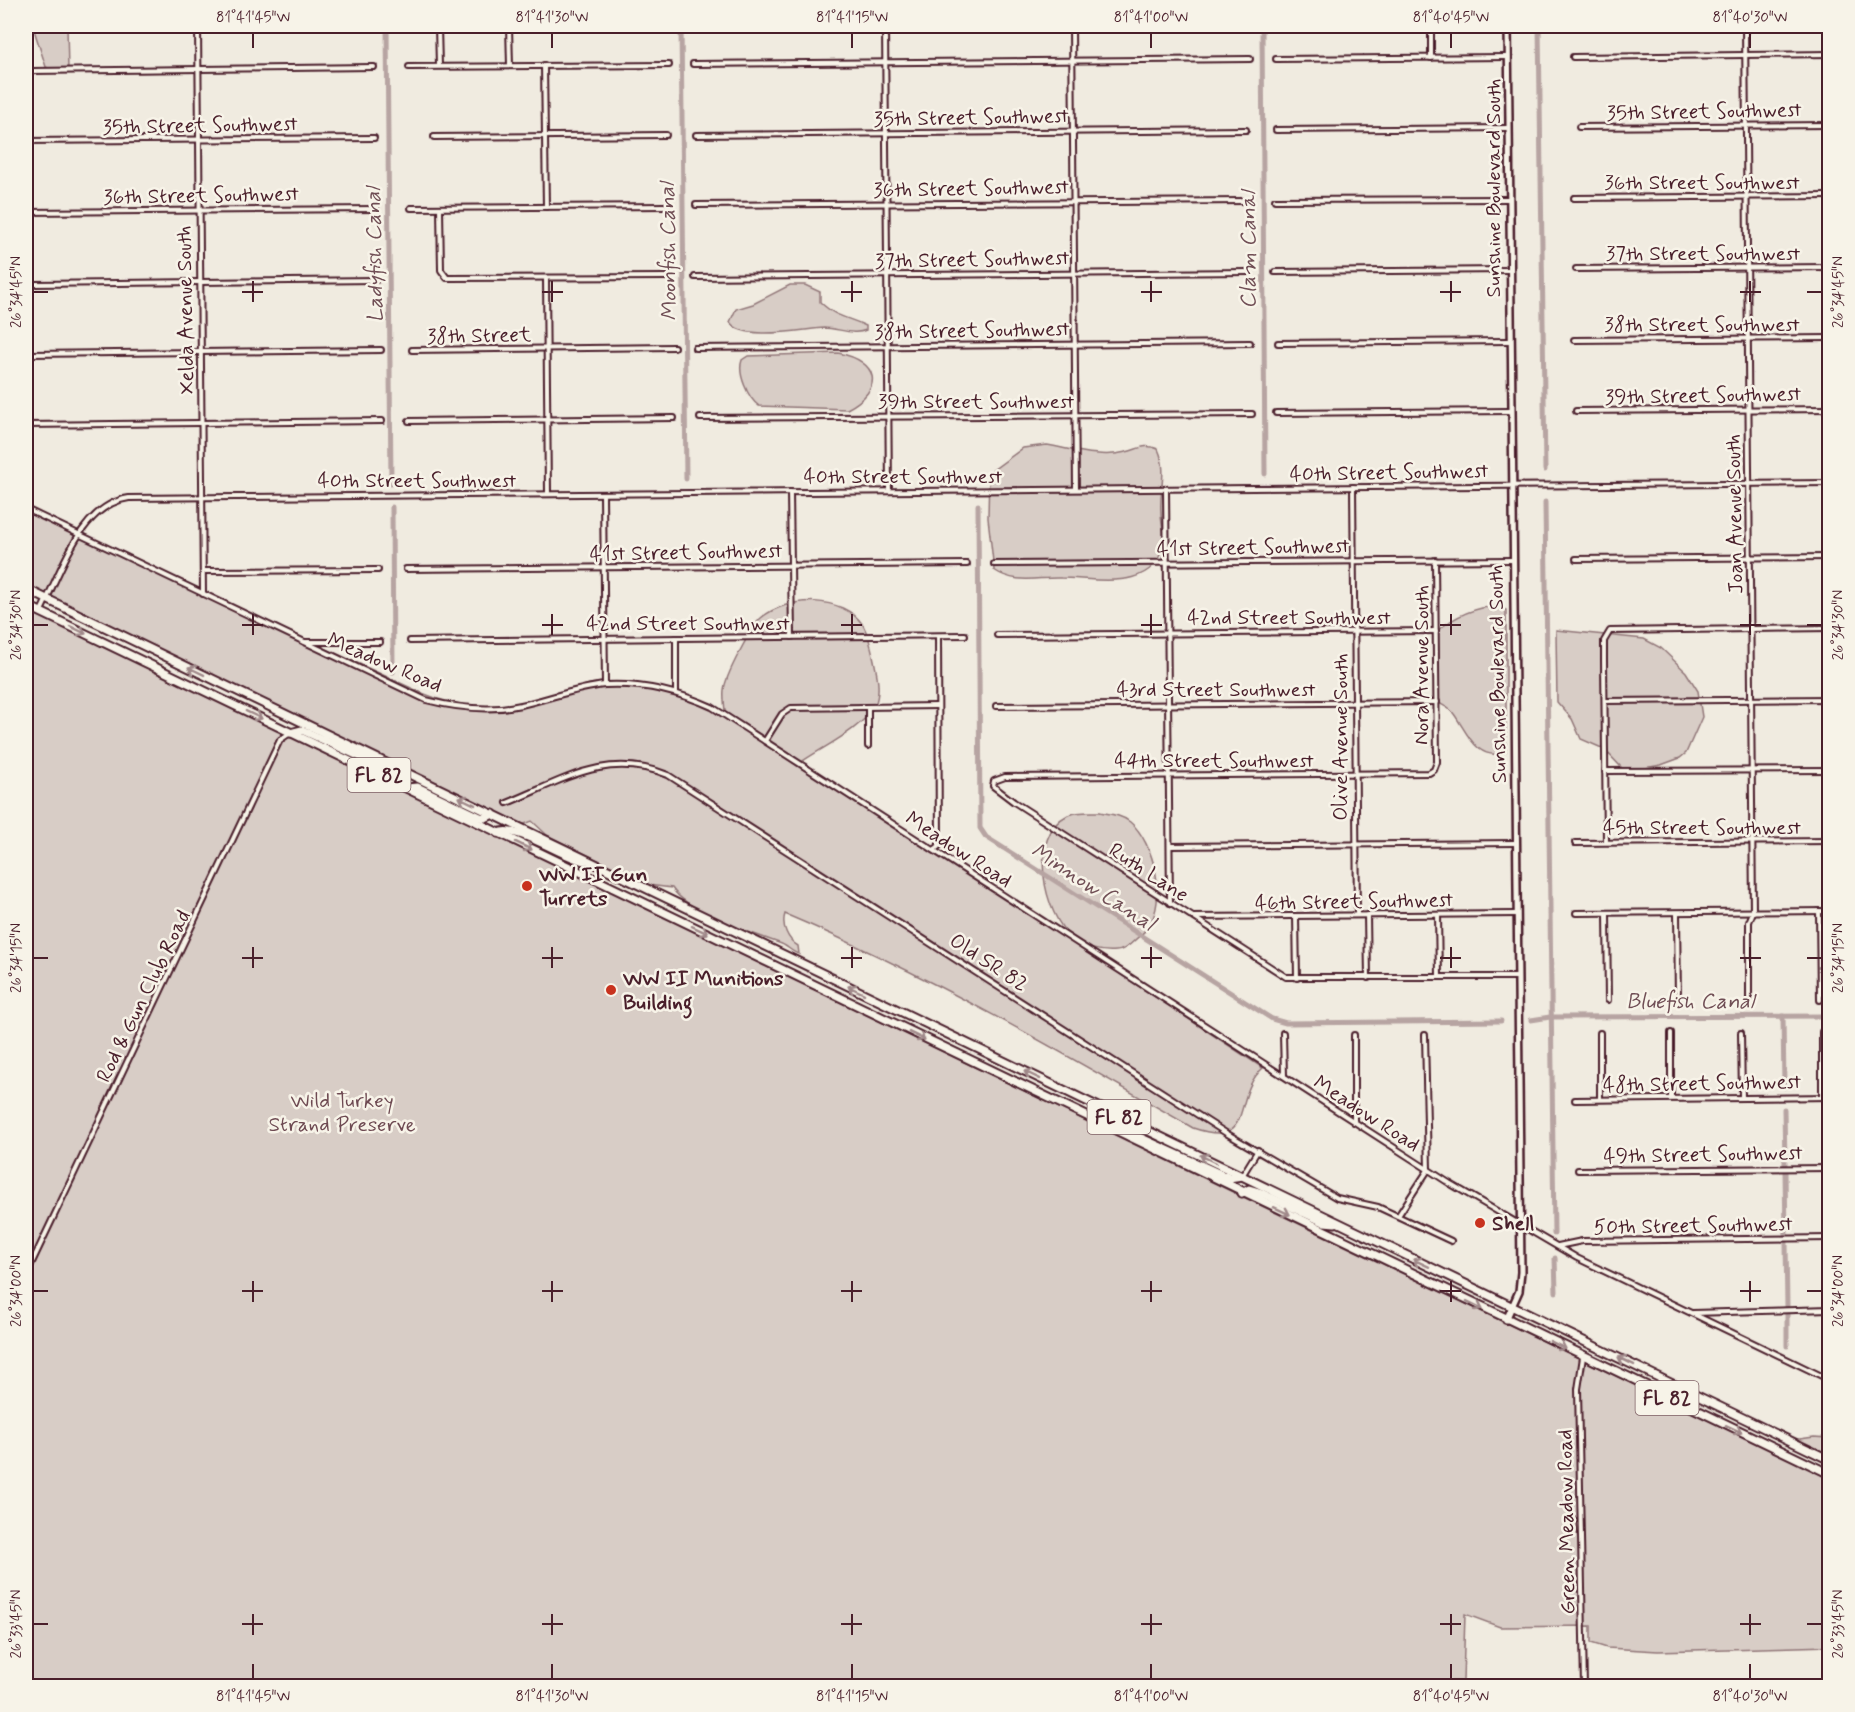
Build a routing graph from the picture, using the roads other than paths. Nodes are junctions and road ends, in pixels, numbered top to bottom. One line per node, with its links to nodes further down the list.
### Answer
1 (198, 26): 25 (street, Xelda Avenue South)
2 (438, 26): 21 (street)
3 (509, 26): 22 (street)
4 (885, 26): 17 (street)
5 (1072, 26): 16 (street)
6 (1431, 26): 13 (street)
7 (1508, 26): 11 (street, Sunshine Boulevard South)
8 (1744, 26): 10 (street, Joan Avenue South)
9 (1830, 54): 10 (street)
10 (1745, 55): 12 (street); 28 (street, Joan Avenue South)
11 (1508, 57): 13 (street); 30 (street, Sunshine Boulevard South)
12 (1572, 57)
13 (1431, 58): 15 (street)
14 (1250, 59): 16 (street)
15 (1275, 59)
16 (1072, 61): 17 (street); 33 (street)
17 (886, 63): 18 (street); 34 (street)
18 (693, 64)
19 (544, 65): 20 (street); 22 (street); 37 (street)
20 (669, 65)
21 (438, 66): 22 (street); 24 (street)
22 (510, 66)
23 (374, 67): 25 (street)
24 (409, 67)
25 (198, 69): 26 (street); 40 (street, Xelda Avenue South)
26 (33, 71)
27 (1830, 125): 28 (street, 35th Street Southwest)
28 (1746, 126): 29 (street, 35th Street Southwest); 43 (street, Joan Avenue South)
29 (1579, 127)
30 (1509, 128): 32 (street); 45 (street, Sunshine Boulevard South)
31 (1246, 130): 33 (street, 35th Street Southwest)
32 (1276, 130)
33 (1073, 132): 34 (street, 35th Street Southwest); 48 (street)
34 (886, 133): 36 (street, 35th Street Southwest); 49 (street)
35 (666, 135): 37 (street)
36 (696, 135)
37 (545, 136): 38 (street); 52 (street)
38 (434, 137)
39 (374, 138): 40 (street, 35th Street Southwest)
40 (199, 140): 41 (street, 35th Street Southwest); 56 (street, Xelda Avenue South)
41 (26, 141)
42 (1830, 196): 43 (street, 36th Street Southwest)
43 (1746, 197): 44 (street, 36th Street Southwest); 58 (street, Joan Avenue South)
44 (1574, 198)
45 (1509, 199): 46 (street); 61 (street, Sunshine Boulevard South)
46 (1275, 200)
47 (1246, 201): 48 (street, 36th Street Southwest)
48 (1074, 202): 49 (street, 36th Street Southwest); 64 (street)
49 (887, 204): 51 (street, 36th Street Southwest); 65 (street)
50 (665, 206): 52 (street)
51 (696, 206)
52 (546, 207): 54 (street)
53 (411, 208): 54 (street)
54 (440, 208): 68 (street)
55 (376, 209): 56 (street, 36th Street Southwest)
56 (199, 210): 57 (street, 36th Street Southwest); 70 (street, Xelda Avenue South)
57 (26, 212)
58 (1747, 267): 59 (street, 37th Street Southwest); 60 (street, 37th Street Southwest); 72 (street, Joan Avenue South)
59 (1830, 267)
60 (1576, 269)
61 (1510, 270): 63 (street); 75 (street, Sunshine Boulevard South)
62 (1248, 272): 64 (street, 37th Street Southwest)
63 (1275, 272)
64 (1074, 273): 65 (street, 37th Street Southwest); 78 (street)
65 (887, 275): 67 (street, 37th Street Southwest); 79 (street)
66 (667, 277): 68 (street)
67 (695, 277)
68 (546, 278): 82 (street)
69 (376, 280): 70 (street)
70 (200, 281): 71 (street); 85 (street, Xelda Avenue South)
71 (36, 284)
72 (1748, 338): 73 (street, 38th Street Southwest); 74 (street, 38th Street Southwest); 88 (street, Joan Avenue South)
73 (1830, 338)
74 (1574, 340)
75 (1510, 341): 77 (street); 89 (street, Sunshine Boulevard South)
76 (1250, 343): 78 (street, 38th Street Southwest)
77 (1278, 343)
78 (1075, 344): 79 (street, 38th Street Southwest); 93 (street)
79 (887, 346): 81 (street, 38th Street Southwest); 94 (street)
80 (674, 347): 82 (street)
81 (695, 348)
82 (547, 349): 84 (street, 38th Street); 97 (street)
83 (381, 350): 85 (street)
84 (412, 350)
85 (201, 352): 86 (street); 100 (street, Xelda Avenue South)
86 (31, 354)
87 (1830, 408): 88 (street, 39th Street Southwest)
88 (1748, 409): 90 (street, 39th Street Southwest); 102 (street, Joan Avenue South)
89 (1511, 411): 91 (street); 104 (street, Sunshine Boulevard South)
90 (1576, 411)
91 (1276, 413)
92 (1252, 414): 93 (street, 39th Street Southwest)
93 (1076, 415): 94 (street, 39th Street Southwest); 106 (street)
94 (888, 417): 96 (street, 39th Street Southwest); 108 (street)
95 (674, 418): 97 (street)
96 (700, 418)
97 (548, 419): 99 (street); 110 (street)
98 (382, 421): 100 (street)
99 (409, 421)
100 (201, 423): 101 (street); 112 (street, Xelda Avenue South)
101 (26, 425)
102 (1749, 483): 103 (street, 40th Street Southwest); 104 (street, 40th Street Southwest); 115 (street, Joan Avenue South)
103 (1830, 483)
104 (1512, 486): 105 (street, 40th Street Southwest); 119 (street, Sunshine Boulevard South)
105 (1353, 487): 107 (street, 40th Street Southwest); 120 (street, Olive Avenue South)
106 (1076, 489): 107 (street, 40th Street Southwest); 108 (street, 40th Street Southwest)
107 (1166, 489): 121 (street)
108 (889, 491): 109 (street, 40th Street Southwest)
109 (790, 492): 111 (street, 40th Street Southwest); 124 (street)
110 (548, 494): 111 (street, 40th Street Southwest); 112 (street, 40th Street Southwest)
111 (603, 494): 125 (street)
112 (202, 497): 114 (street, 40th Street Southwest); 128 (street, Xelda Avenue South)
113 (26, 509): 114 (street, Meadow Road)
114 (79, 535): 130 (street, Meadow Road); 131 (street, 40th Street Southwest)
115 (1749, 557): 116 (street); 117 (street); 134 (street, Joan Avenue South)
116 (1830, 557)
117 (1576, 559)
118 (1435, 560): 119 (street, 41st Street Southwest); 120 (street, 41st Street Southwest); 136 (street, Nora Avenue South)
119 (1512, 560): 177 (street, Sunshine Boulevard South)
120 (1354, 561): 121 (street, 41st Street Southwest); 137 (street, Olive Avenue South)
121 (1167, 563): 123 (street, 41st Street Southwest); 138 (street)
122 (967, 564): 124 (street, 41st Street Southwest)
123 (994, 564)
124 (791, 566): 125 (street, 41st Street Southwest); 144 (street)
125 (604, 568): 126 (street, 41st Street Southwest); 142 (street)
126 (406, 569)
127 (378, 570): 128 (street)
128 (203, 571): 130 (street, Xelda Avenue South)
129 (26, 589): 131 (highway, FL 82)
130 (203, 594): 146 (street, Meadow Road)
131 (47, 599): 133 (street, 40th Street Southwest); 162 (highway, FL 82, one-way to 131)
132 (26, 605): 133 (highway, FL 82)
133 (40, 612): 159 (highway, FL 82, one-way to 159)
134 (1750, 628): 135 (street); 150 (street, Joan Avenue South); 152 (street)
135 (1830, 628)
136 (1436, 631): 137 (street, 42nd Street Southwest); 153 (street, Nora Avenue South)
137 (1354, 632): 138 (street, 42nd Street Southwest); 154 (street, Olive Avenue South)
138 (1167, 633): 140 (street, 42nd Street Southwest); 155 (street)
139 (965, 635): 141 (street, 42nd Street Southwest)
140 (997, 635)
141 (938, 636): 144 (street, 42nd Street Southwest); 156 (street)
142 (604, 638): 143 (street, 42nd Street Southwest); 145 (street, 42nd Street Southwest); 148 (street)
143 (676, 638): 144 (street, 42nd Street Southwest); 149 (street)
144 (792, 638)
145 (410, 640)
146 (302, 642): 147 (street); 148 (street, Meadow Road)
147 (380, 642)
148 (605, 686): 149 (street, Meadow Road)
149 (676, 693): 160 (street, Meadow Road)
150 (1751, 699): 151 (street); 152 (street); 164 (street, Joan Avenue South)
151 (1830, 699)
152 (1605, 700): 166 (street)
153 (1437, 702): 154 (street, 43rd Street Southwest); 163 (street, Nora Avenue South)
154 (1355, 703): 155 (street, 43rd Street Southwest); 167 (street, Olive Avenue South)
155 (1168, 704): 157 (street, 43rd Street Southwest); 168 (street)
156 (938, 706): 158 (street); 181 (street)
157 (996, 706)
158 (867, 707): 160 (street); 161 (street)
159 (290, 733): 162 (highway); 170 (highway, FL 82); 232 (street, Rod & Gun Club Road)
160 (765, 741): 181 (street, Meadow Road)
161 (868, 746)
162 (398, 768): 172 (highway, FL 82, one-way to 162)
163 (1434, 770): 167 (street, 44th Street Southwest)
164 (1752, 770): 165 (street); 166 (street); 174 (street, Joan Avenue South)
165 (1830, 770)
166 (1605, 771): 176 (street)
167 (1356, 774): 168 (street, 44th Street Southwest); 179 (street, Olive Avenue South)
168 (1169, 775): 169 (street, 44th Street Southwest); 180 (street)
169 (994, 780): 183 (street, Ruth Lane)
170 (405, 788): 172 (highway); 173 (highway, FL 82)
171 (507, 803): 220 (street, Old SR 82)
172 (493, 814): 182 (highway, FL 82)
173 (498, 833): 182 (highway); 219 (highway, FL 82, one-way to 219)
174 (1752, 841): 175 (street, 45th Street Southwest); 176 (street, 45th Street Southwest); 187 (street, Joan Avenue South)
175 (1830, 841)
176 (1606, 842): 178 (street, 45th Street Southwest)
177 (1515, 843): 179 (street); 189 (street, Sunshine Boulevard South)
178 (1575, 843)
179 (1356, 844): 180 (street); 191 (street, Olive Avenue South)
180 (1170, 846): 183 (street)
181 (934, 850): 211 (street, Meadow Road)
182 (595, 864): 224 (highway, FL 82, one-way to 182)
183 (1170, 903): 195 (street, Ruth Lane)
184 (1819, 911): 185 (street); 187 (street); 202 (street)
185 (1830, 911)
186 (1677, 912): 187 (street); 188 (street); 201 (street)
187 (1753, 912): 203 (street, Joan Avenue South)
188 (1607, 913): 190 (street); 200 (street)
189 (1516, 914): 193 (street, 46th Street Southwest); 197 (street, Sunshine Boulevard South)
190 (1576, 914)
191 (1357, 915): 192 (street, 46th Street Southwest); 194 (street, 46th Street Southwest)
192 (1367, 915): 193 (street, 46th Street Southwest); 199 (street)
193 (1438, 915): 196 (street)
194 (1296, 916): 195 (street, 46th Street Southwest); 198 (street)
195 (1192, 917): 198 (street, Ruth Lane)
196 (1439, 977): 197 (street); 199 (street)
197 (1516, 977): 228 (street, Sunshine Boulevard South)
198 (1297, 978): 199 (street)
199 (1368, 978)
200 (1608, 1000)
201 (1678, 1000)
202 (1820, 1000)
203 (1749, 1001)
204 (1822, 1032): 212 (street)
205 (1283, 1033): 211 (street)
206 (1600, 1033): 215 (street)
207 (1671, 1033): 216 (street)
208 (1741, 1033): 214 (street)
209 (1354, 1035): 218 (street)
210 (1425, 1035): 222 (street)
211 (1284, 1077): 218 (street, Meadow Road)
212 (1822, 1097): 213 (street, 48th Street Southwest); 214 (street, 48th Street Southwest)
213 (1830, 1097)
214 (1742, 1098): 216 (street, 48th Street Southwest)
215 (1600, 1099): 216 (street, 48th Street Southwest); 217 (street, 48th Street Southwest)
216 (1671, 1099)
217 (1575, 1100)
218 (1354, 1122): 222 (street, Meadow Road)
219 (1126, 1136): 224 (highway); 225 (highway, FL 82)
220 (1258, 1150): 224 (street); 226 (street, Old SR 82)
221 (1830, 1168): 223 (street, 49th Street Southwest)
222 (1428, 1170): 226 (street); 228 (street, Meadow Road)
223 (1578, 1170)
224 (1242, 1176): 227 (highway, FL 82)
225 (1242, 1193): 227 (highway); 236 (highway, FL 82, one-way to 236)
226 (1398, 1216): 230 (street, Old SR 82)
227 (1340, 1224): 233 (highway, FL 82, one-way to 227)
228 (1520, 1225): 231 (street, Meadow Road); 233 (street, Sunshine Boulevard South)
229 (1830, 1238): 231 (street, 50th Street Southwest)
230 (1451, 1241)
231 (1557, 1247): 235 (street, Meadow Road)
232 (26, 1275)
233 (1512, 1306): 236 (street, Sunshine Boulevard South); 239 (highway, FL 82, one-way to 233)
234 (1830, 1310): 235 (street)
235 (1692, 1314): 238 (street, Meadow Road)
236 (1506, 1320): 237 (highway, FL 82, one-way to 237)
237 (1583, 1357): 240 (highway, FL 82, one-way to 240); 241 (street, Green Meadow Road)
238 (1830, 1380)
239 (1830, 1460)
240 (1830, 1474)
241 (1584, 1686)

